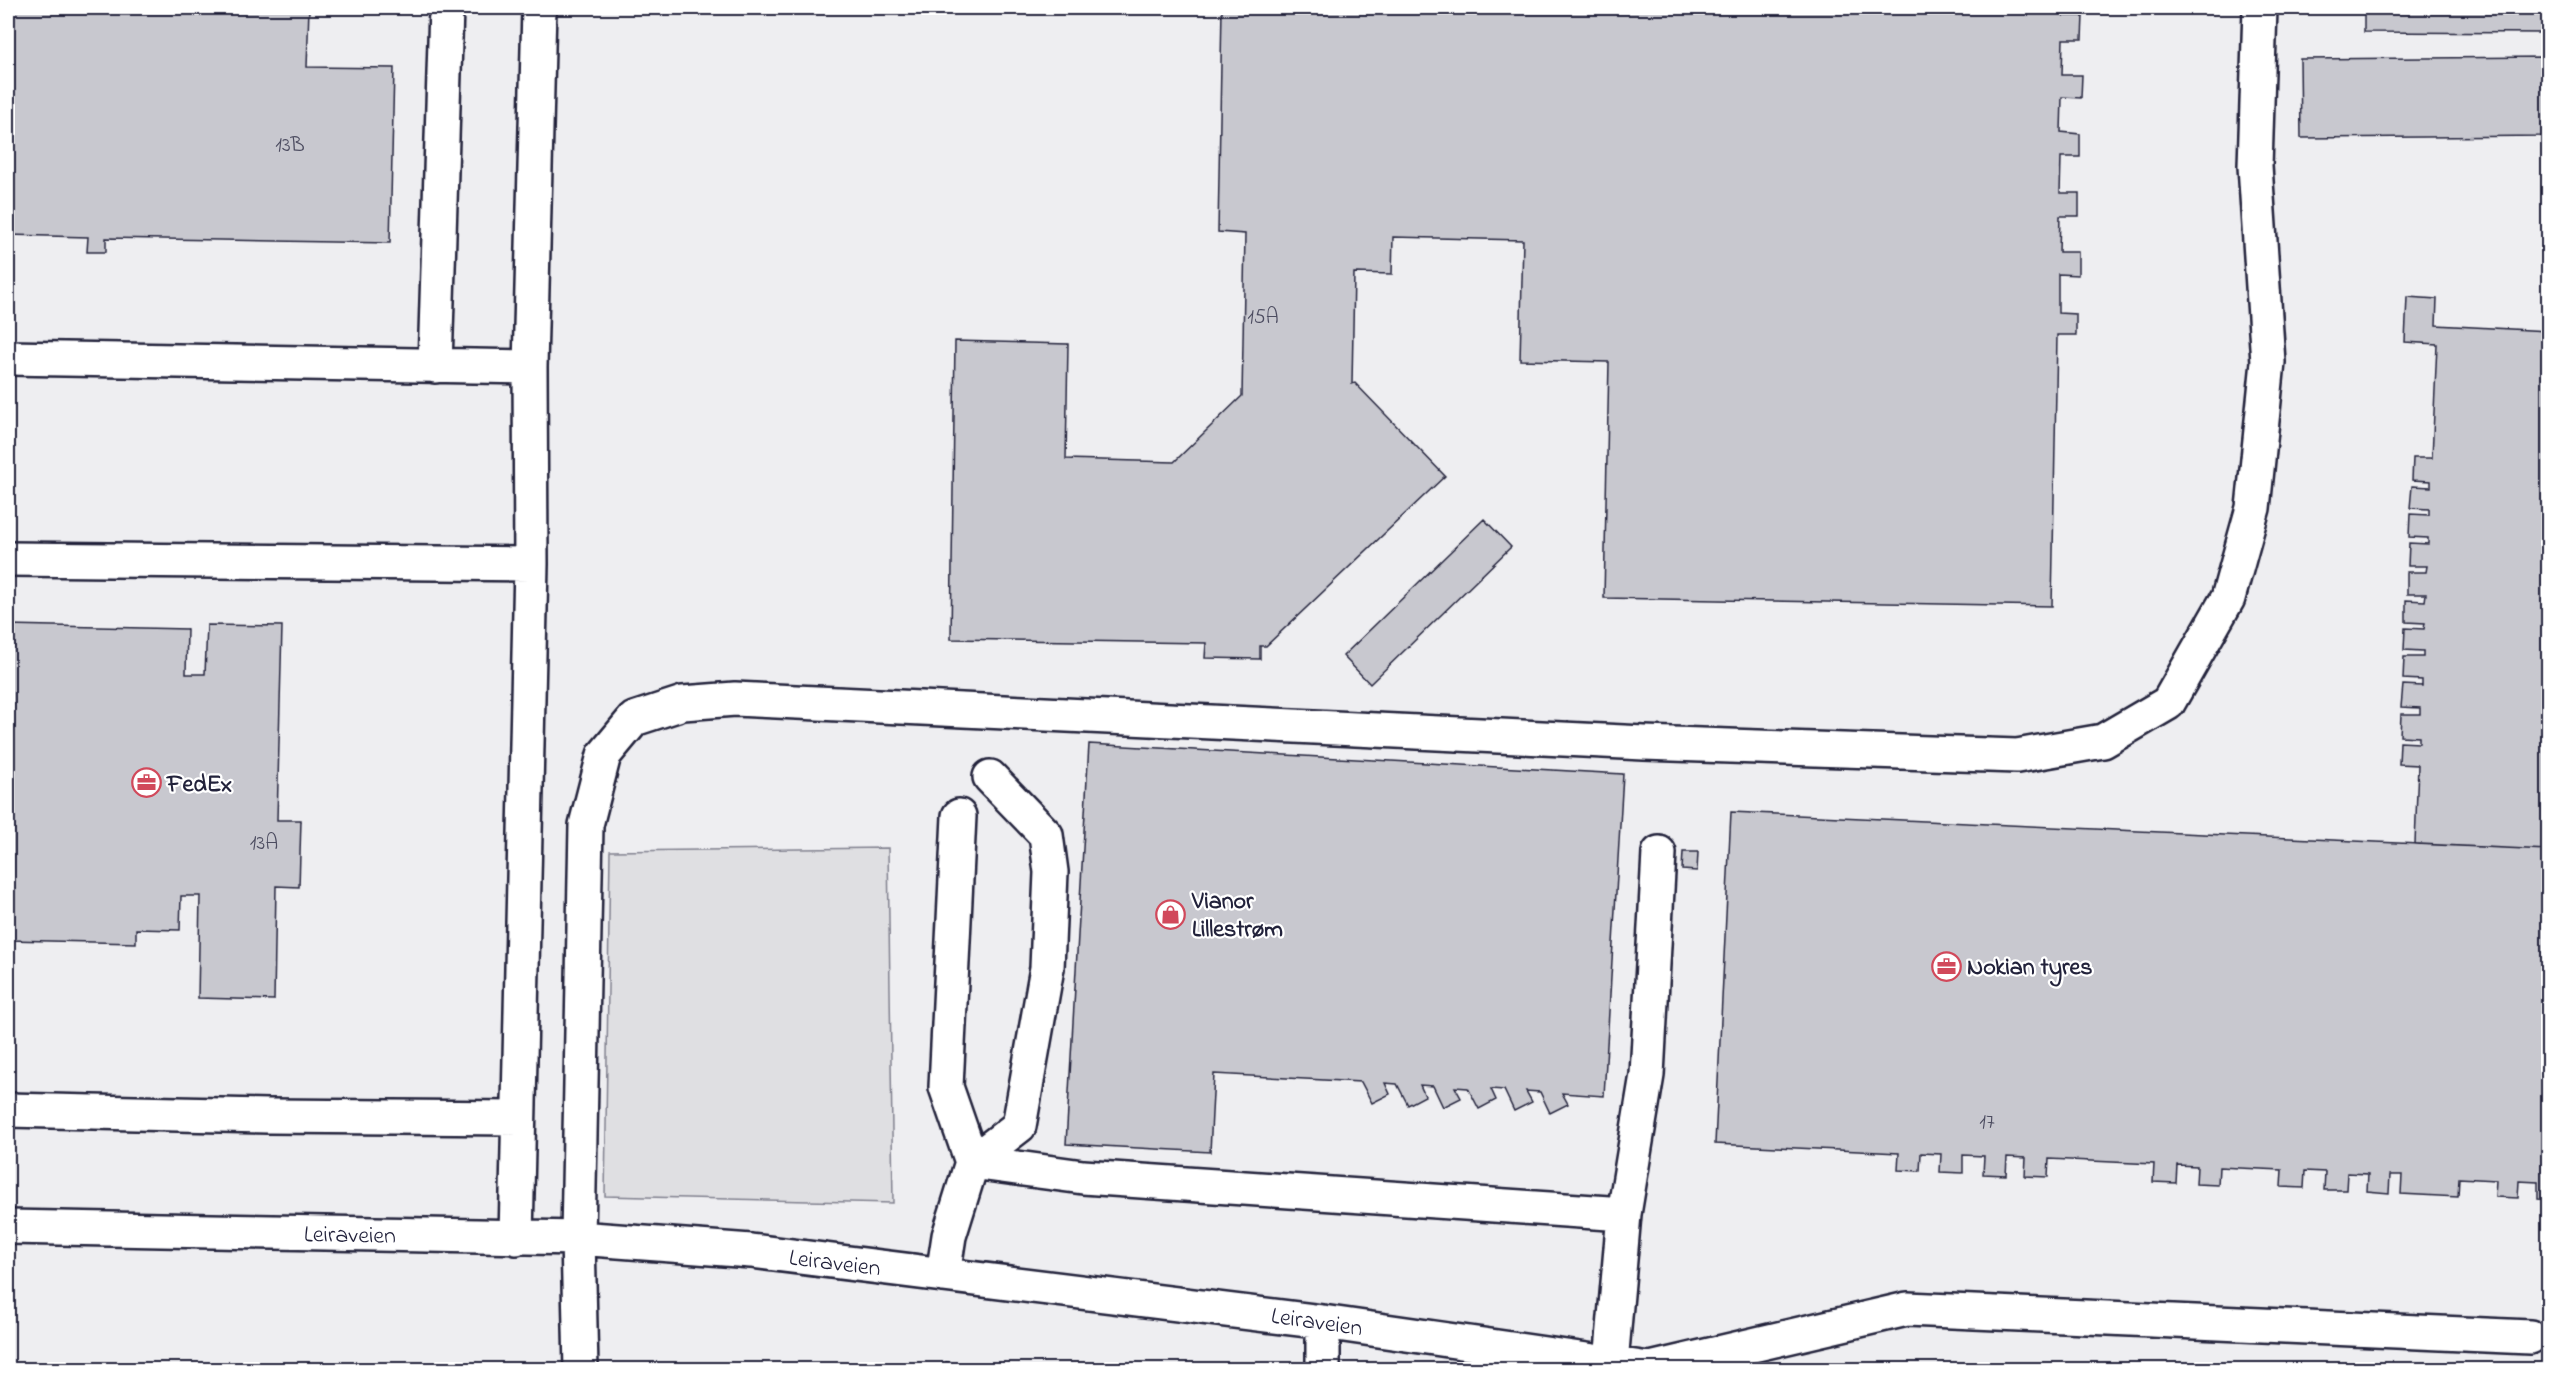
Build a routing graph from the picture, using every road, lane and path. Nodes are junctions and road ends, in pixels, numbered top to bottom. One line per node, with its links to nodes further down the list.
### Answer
1 (446, 8): 5 (street)
2 (539, 8): 6 (street)
3 (2260, 8): 18 (street)
4 (8, 358): 5 (street)
5 (435, 366): 6 (street)
6 (530, 367): 8 (street)
7 (8, 559): 8 (street)
8 (531, 564): 13 (street)
9 (990, 777): 14 (street)
10 (959, 816): 14 (street)
11 (1659, 853): 15 (street)
12 (8, 1110): 13 (street)
13 (518, 1118): 17 (street)
14 (972, 1162): 15 (street); 19 (street)
15 (1624, 1214): 22 (street)
16 (8, 1227): 17 (street, Leiraveien)
17 (516, 1238): 18 (street, Leiraveien)
18 (578, 1238): 19 (street, Leiraveien); 24 (street)
19 (943, 1275): 20 (street, Leiraveien)
20 (1323, 1322): 22 (street, Leiraveien); 25 (street)
21 (2530, 1337): 23 (street)
22 (1611, 1363): 23 (street, Leiraveien)
23 (1653, 1369)
24 (581, 1370)
25 (1323, 1370)

